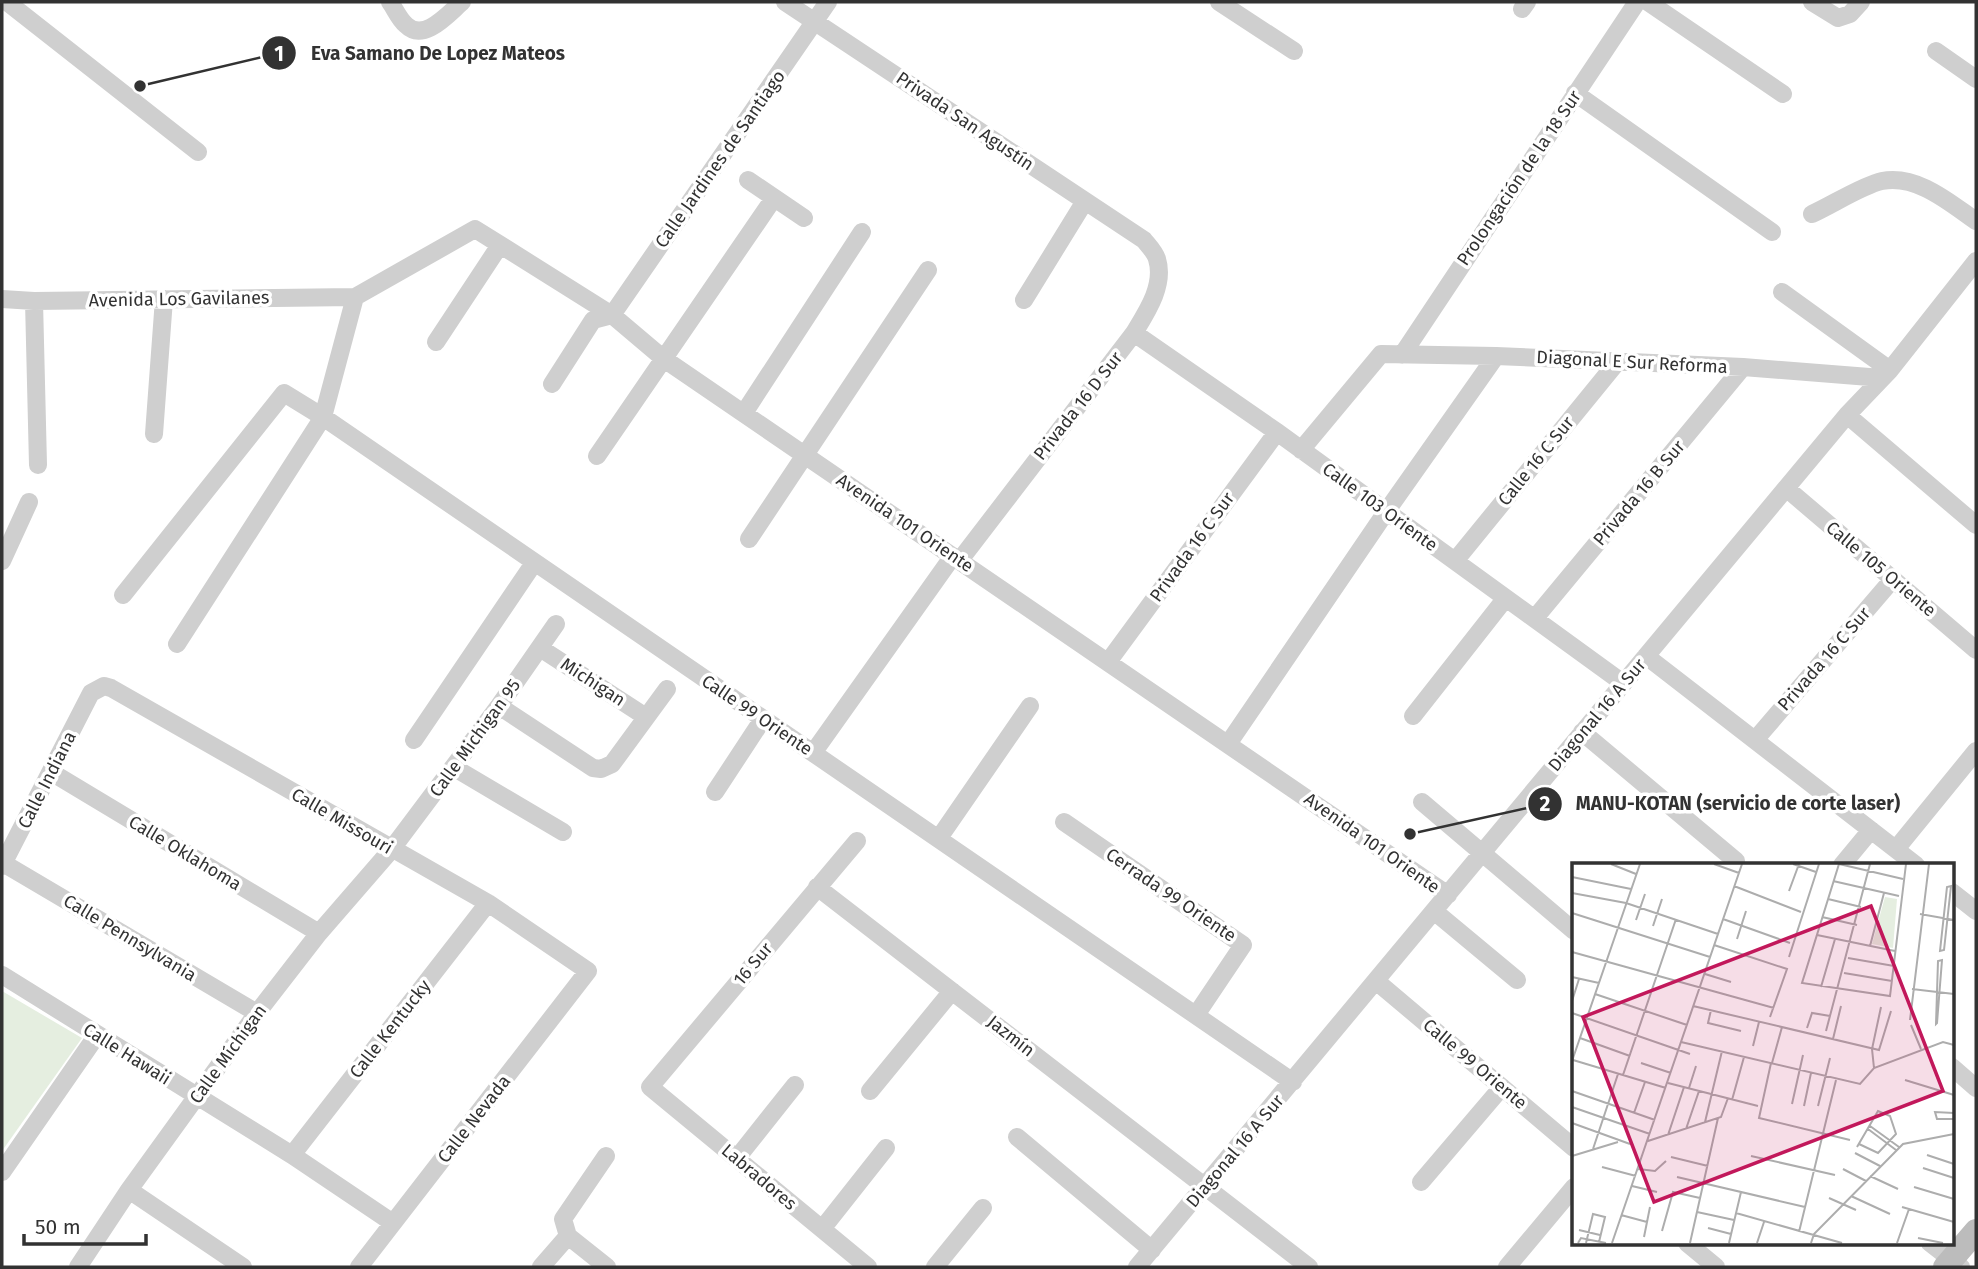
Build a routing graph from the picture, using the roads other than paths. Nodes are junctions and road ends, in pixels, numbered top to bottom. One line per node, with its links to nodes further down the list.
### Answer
1 (6, 2): 17 (street)
2 (390, 2): 3 (street)
3 (462, 2)
4 (785, 2): 11 (street, Privada San Agustín)
5 (828, 2): 11 (street, Calle Jardines de Santiago)
6 (1219, 2): 12 (street)
7 (1637, 2): 15 (street, Prolongación de la 18 Sur)
8 (1648, 2): 16 (street)
9 (1812, 2): 10 (street)
10 (1861, 2)
11 (815, 21): 20 (street, Privada San Agustín); 36 (street, Calle Jardines de Santiago)
12 (1294, 51)
13 (1936, 51): 14 (street)
14 (1976, 79)
15 (1575, 93): 25 (street); 39 (street, Prolongación de la 18 Sur)
16 (1783, 94)
17 (198, 152)
18 (748, 180): 19 (street)
19 (775, 198): 22 (street); 41 (street)
20 (1085, 201): 26 (street, Privada San Agustín); 34 (street)
21 (1812, 214): 23 (street)
22 (804, 218)
23 (1976, 221)
24 (862, 232): 46 (street)
25 (1772, 232)
26 (1144, 240): 37 (street, Privada 16 D Sur)
27 (500, 245): 31 (street, Avenida 101 Oriente); 36 (street, Avenida 101 Oriente); 38 (street)
28 (1976, 261): 44 (street, Diagonal 16 A Sur)
29 (928, 270): 52 (street)
30 (1782, 292): 44 (street)
31 (355, 298): 33 (street, Avenida Los Gavilanes); 48 (street)
32 (2, 299): 35 (street, Avenida Los Gavilanes)
33 (164, 299): 35 (street, Avenida Los Gavilanes); 50 (street)
34 (1024, 300)
35 (35, 308): 54 (street)
36 (612, 315): 41 (street, Avenida 101 Oriente); 45 (street)
37 (1134, 333): 49 (street, Calle 103 Oriente); 60 (street, Privada 16 D Sur)
38 (436, 342)
39 (1402, 355): 40 (street, Diagonal E Sur Reforma); 51 (street, Diagonal E Sur Reforma)
40 (1496, 356): 42 (street, Diagonal E Sur Reforma); 57 (street)
41 (664, 359): 46 (street, Avenida 101 Oriente); 53 (street)
42 (1618, 361): 43 (street, Diagonal E Sur Reforma); 62 (street, Calle 16 C Sur)
43 (1743, 367): 44 (street, Diagonal E Sur Reforma); 67 (street, Privada 16 B Sur)
44 (1886, 374): 47 (street, Diagonal 16 A Sur)
45 (552, 384)
46 (744, 413): 52 (street, Avenida 101 Oriente)
47 (1847, 415): 55 (street, Diagonal 16 A Sur); 58 (street)
48 (323, 417): 63 (street, Calle 99 Oriente); 65 (street, Calle 99 Oriente); 69 (street)
49 (1277, 432): 51 (street, Calle 103 Oriente); 73 (street, Privada 16 C Sur)
50 (154, 434)
51 (1301, 450): 57 (street, Calle 103 Oriente)
52 (805, 455): 59 (street); 60 (street, Avenida 101 Oriente)
53 (597, 456)
54 (38, 465)
55 (1786, 488): 64 (street, Calle 105 Oriente); 72 (street, Diagonal 16 A Sur)
56 (29, 502): 61 (street)
57 (1386, 512): 62 (street, Calle 103 Oriente); 85 (street)
58 (1976, 525)
59 (749, 539)
60 (957, 558): 73 (street, Avenida 101 Oriente); 87 (street, Privada 16 D Sur)
61 (2, 561)
62 (1455, 561): 66 (street, Calle 103 Oriente)
63 (534, 563): 81 (street, Calle 99 Oriente); 83 (street)
64 (1893, 579): 71 (street, Calle 105 Oriente); 84 (street, Privada 16 C Sur)
65 (123, 595)
66 (1505, 599): 67 (street, Calle 103 Oriente); 79 (street)
67 (1535, 618): 74 (street, Calle 103 Oriente)
68 (556, 624): 70 (street, Calle Michigan 95)
69 (177, 644)
70 (540, 648): 77 (street, Calle Michigan 95); 80 (street, Michigan)
71 (1976, 650)
72 (1646, 656): 74 (street, Diagonal 16 A Sur); 84 (street)
73 (1108, 662): 85 (street, Avenida 101 Oriente)
74 (1623, 683): 82 (street, Diagonal 16 A Sur)
75 (667, 689): 80 (street)
76 (91, 693): 89 (street, Calle Indiana); 98 (street, Calle Missouri)
77 (499, 706): 80 (street); 88 (street, Calle Michigan 95)
78 (1030, 706): 95 (street)
79 (1413, 716)
80 (646, 717)
81 (763, 719): 87 (street, Calle 99 Oriente); 90 (street)
82 (1583, 732): 99 (street, Diagonal 16 A Sur); 100 (street)
83 (414, 740)
84 (1755, 740): 93 (street)
85 (1228, 744): 106 (street, Avenida 101 Oriente)
86 (1976, 751): 97 (street)
87 (813, 752): 95 (street, Calle 99 Oriente)
88 (453, 767): 94 (street); 98 (street, Calle Michigan 95)
89 (51, 772): 103 (street, Calle Indiana); 111 (street, Calle Oklahoma)
90 (715, 792)
91 (1422, 802): 99 (street)
92 (1064, 822): 118 (street, Cerrada 99 Oriente)
93 (1871, 830): 97 (street); 101 (street)
94 (562, 832)
95 (939, 838): 118 (street, Calle 99 Oriente)
96 (857, 841): 104 (street, 16 Sur)
97 (1896, 849): 102 (street)
98 (391, 850): 107 (street, Calle Missouri); 111 (street, Calle Míchigan)
99 (1483, 852): 106 (street, Diagonal 16 A Sur); 110 (street)
100 (1736, 861)
101 (1844, 863)
102 (1914, 863)
103 (3, 864): 117 (street, Calle Pennsylvania)
104 (817, 887): 116 (street, Jazmín); 123 (street, 16 Sur)
105 (1954, 894): 109 (street)
106 (1448, 895): 108 (street, Diagonal 16 A Sur)
107 (488, 903): 112 (street, Calle Missouri); 131 (street, Calle Kentucky)
108 (1434, 911): 114 (street); 115 (street, Diagonal 16 A Sur)
109 (1976, 911)
110 (1572, 929)
111 (319, 933): 117 (street, Calle Míchigan)
112 (588, 971): 140 (street, Calle Nevada)
113 (2, 975): 119 (street, Calle Hawaii)
114 (1517, 980)
115 (1376, 981): 121 (street, Diagonal 16 A Sur); 124 (street, Calle 99 Oriente)
116 (952, 991): 126 (street); 136 (street, Jazmín)
117 (257, 1013): 127 (street, Calle Míchigan)
118 (1196, 1015): 121 (street, Calle 99 Oriente)
119 (97, 1035): 127 (street, Calle Hawaii); 134 (street)
120 (1954, 1069): 125 (street)
121 (1293, 1082): 136 (street, Diagonal 16 A Sur)
122 (795, 1085): 133 (street)
123 (650, 1087): 133 (street, Labradores)
124 (1502, 1087): 129 (street, Calle 99 Oriente); 135 (street)
125 (1976, 1088)
126 (870, 1091)
127 (196, 1098): 131 (street, Calle Hawaii); 138 (street, Calle Míchigan)
128 (1017, 1137): 146 (street)
129 (1572, 1146)
130 (886, 1148): 141 (street)
131 (292, 1155): 140 (street, Calle Hawaii)
132 (606, 1156): 143 (street)
133 (737, 1158): 141 (street, Labradores)
134 (2, 1172)
135 (1421, 1182)
136 (1205, 1186): 146 (street, Diagonal 16 A Sur); 157 (street, Jazmín)
137 (1572, 1188): 158 (street)
138 (129, 1190): 149 (street, Calle Míchigan); 150 (street)
139 (983, 1208): 155 (street)
140 (393, 1223): 151 (street, Calle Nevada)
141 (822, 1229): 154 (street, Labradores)
142 (1976, 1231): 148 (street)
143 (568, 1236): 152 (street); 153 (street)
144 (1688, 1244): 147 (street)
145 (1931, 1244): 148 (street)
146 (1152, 1250): 156 (street, Diagonal 16 A Sur)
147 (1710, 1265)
148 (1952, 1265)
149 (78, 1267)
150 (243, 1267)
151 (359, 1267)
152 (541, 1267)
153 (607, 1267)
154 (868, 1267)
155 (935, 1267)
156 (1138, 1267)
157 (1309, 1267)
158 (1507, 1267)

